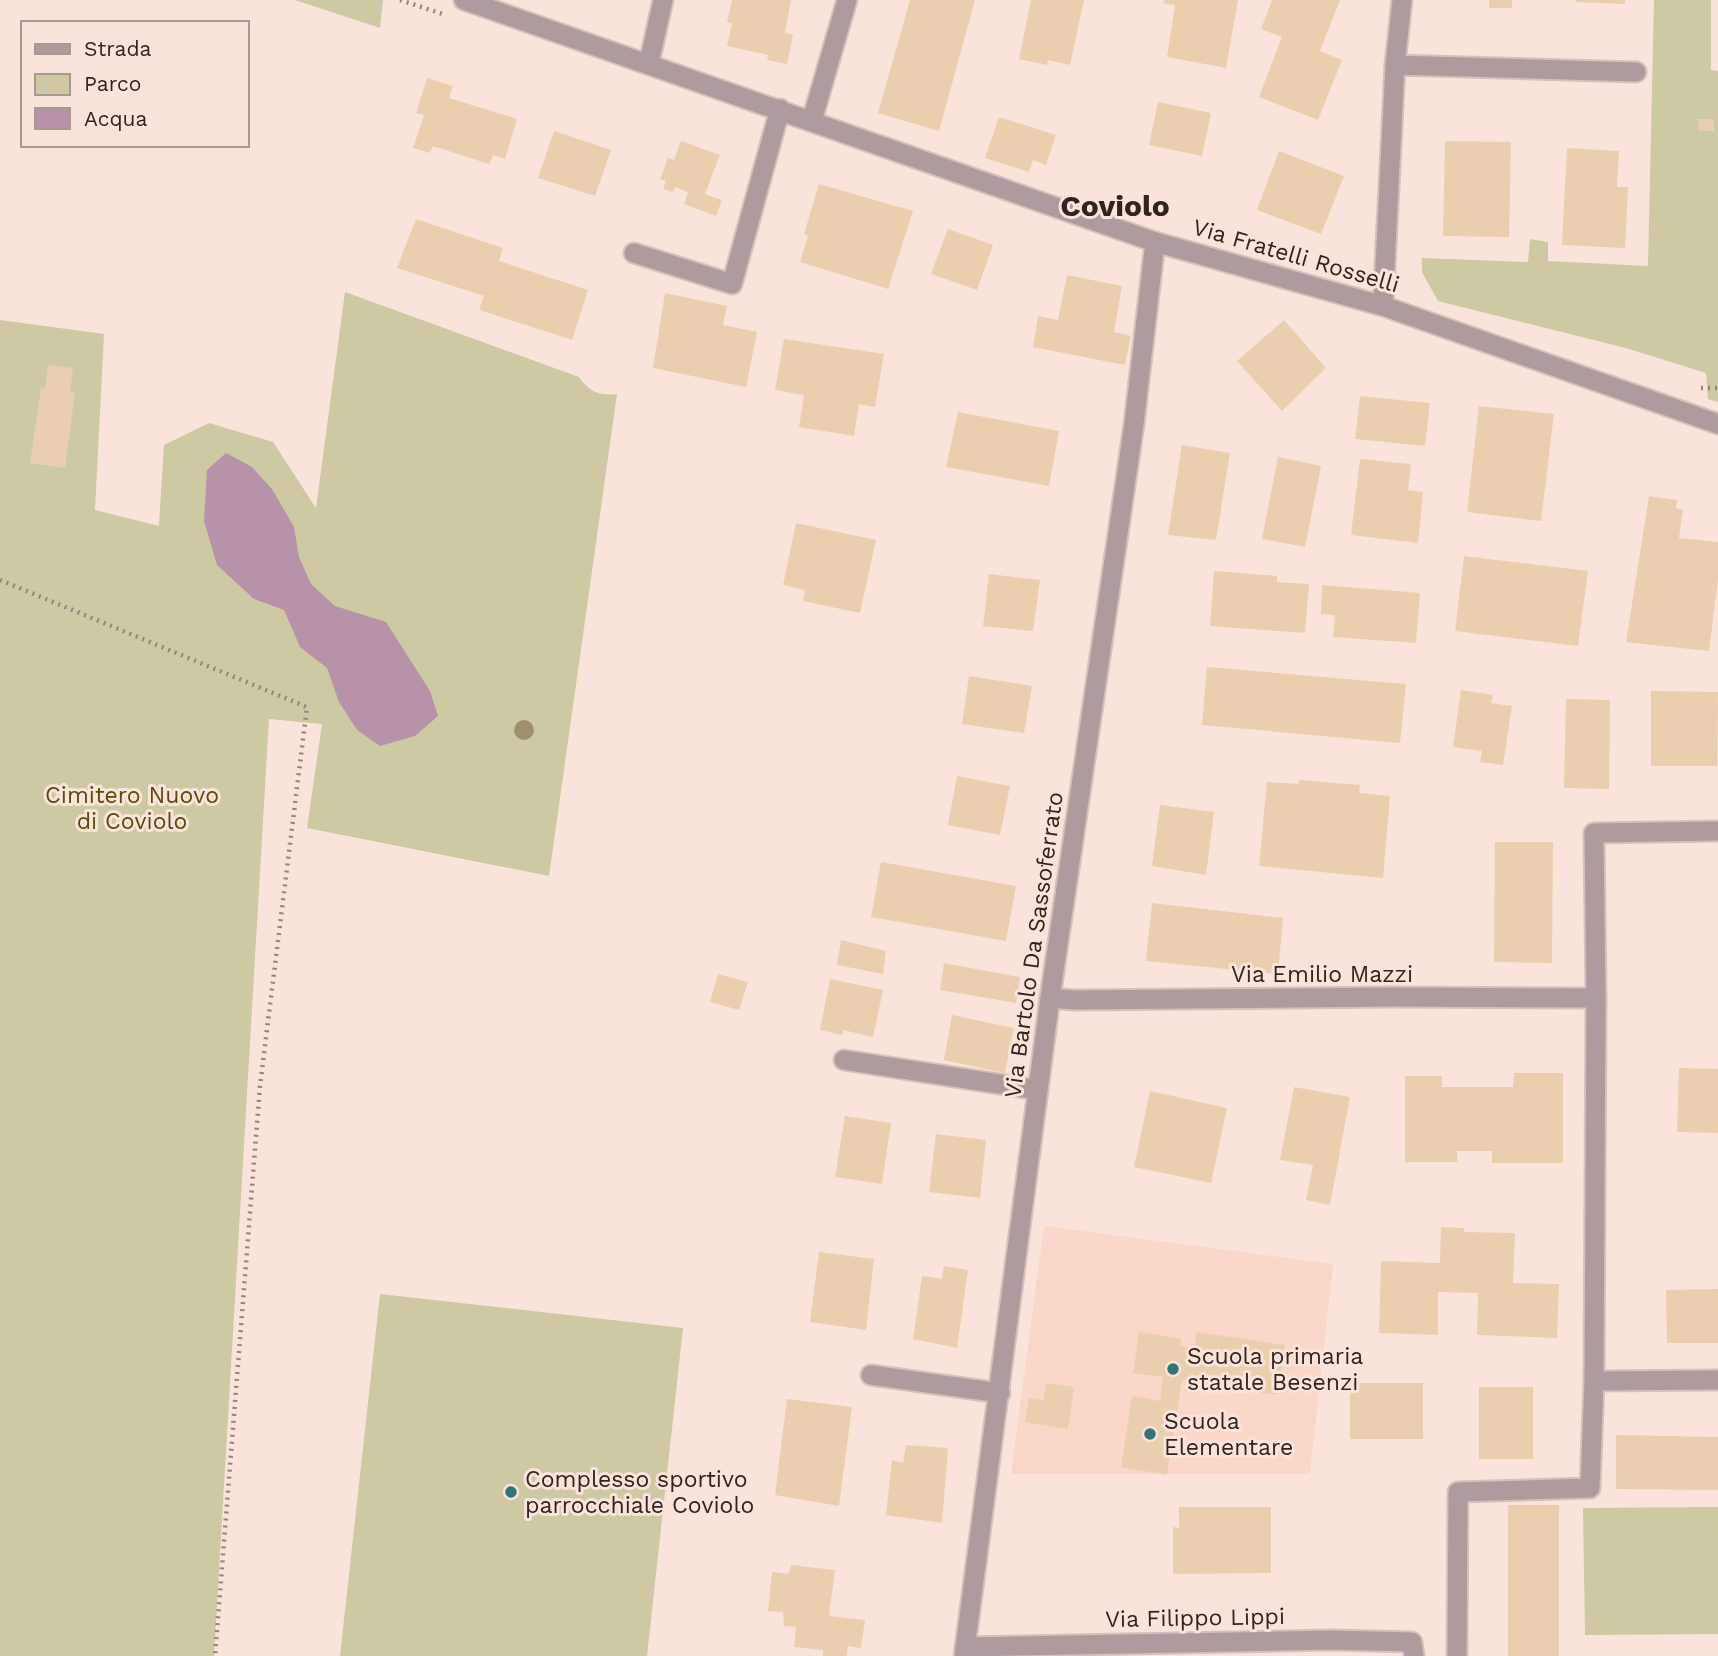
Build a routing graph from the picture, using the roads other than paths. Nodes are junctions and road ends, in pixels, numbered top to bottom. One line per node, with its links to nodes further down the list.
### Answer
1 (464, 0): 5 (street, Via Fratelli Rosselli)
2 (663, 0): 5 (street)
3 (848, 0): 9 (street)
4 (1402, 0): 6 (street)
5 (649, 63): 8 (street, Via Fratelli Rosselli)
6 (1395, 65): 7 (street); 12 (street)
7 (1636, 72)
8 (780, 109): 9 (street, Via Fratelli Rosselli); 11 (street)
9 (812, 120): 10 (street, Via Fratelli Rosselli)
10 (1155, 242): 12 (street, Via Fratelli Rosselli); 15 (street, Via Bartolo Da Sassoferrato)
11 (634, 253)
12 (1383, 306): 13 (street, Via Fratelli Rosselli)
13 (1718, 424)
14 (1718, 831): 16 (street)
15 (1050, 998): 16 (street, Via Emilio Mazzi); 18 (street, Via Bartolo Da Sassoferrato)
16 (1595, 998): 21 (street)
17 (844, 1060): 18 (street)
18 (1038, 1090): 22 (street, Via Bartolo Da Sassoferrato)
19 (871, 1375): 22 (street)
20 (1718, 1380): 21 (street)
21 (1594, 1381): 25 (street)
22 (1000, 1393): 23 (street, Via Bartolo Da Sassoferrato)
23 (964, 1652): 24 (street, Via Filippo Lippi)
24 (1414, 1656)
25 (1457, 1656)

